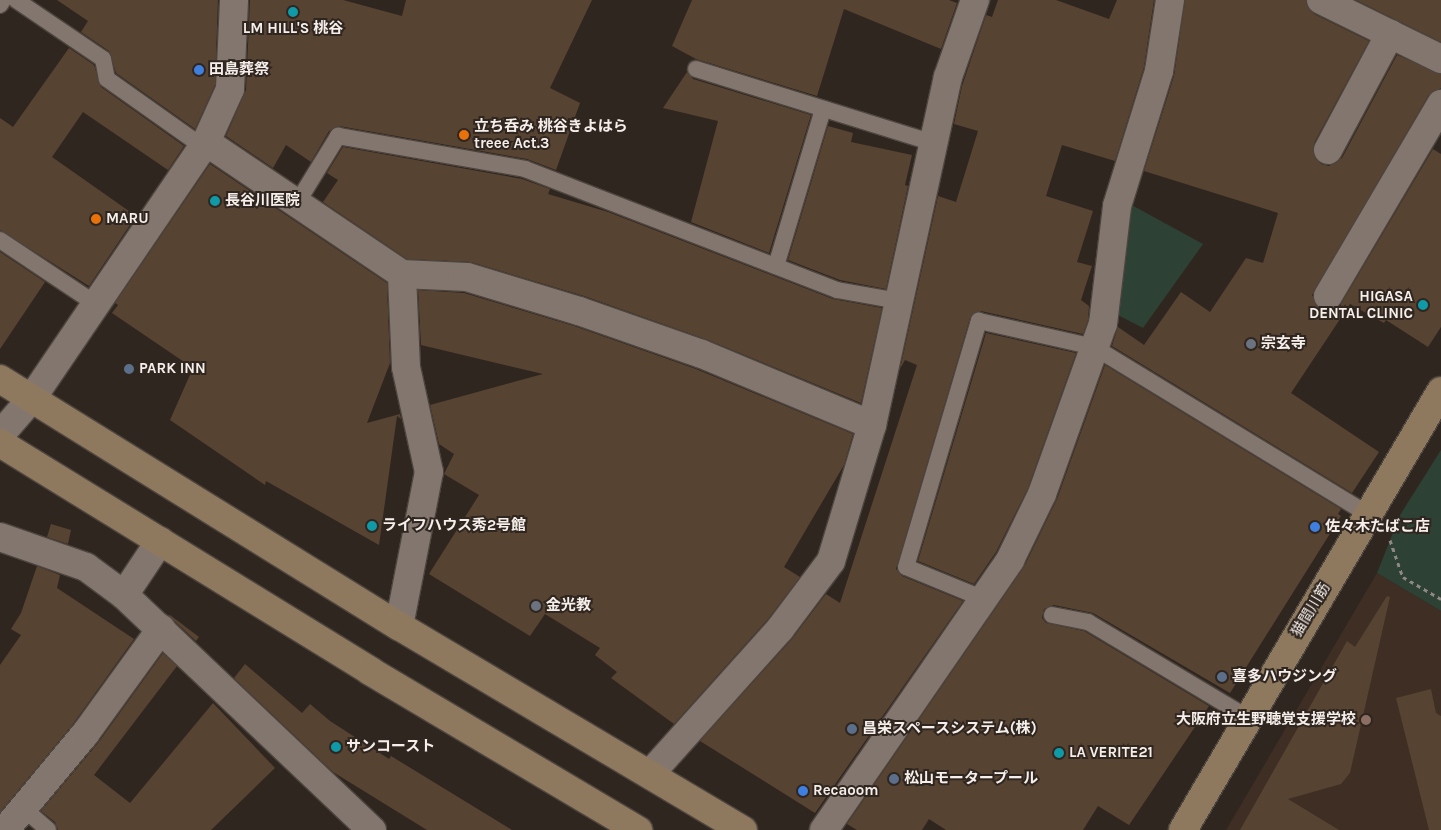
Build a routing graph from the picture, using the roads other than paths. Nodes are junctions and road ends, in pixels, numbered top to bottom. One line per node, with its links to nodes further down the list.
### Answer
1 (3, 0): 7 (lane)
2 (16, 0): 14 (lane)
3 (234, 0): 14 (street)
4 (975, 0): 13 (street)
5 (1170, 0): 23 (street)
6 (1321, 0): 8 (street)
7 (0, 5)
8 (1390, 34): 9 (street); 15 (street)
9 (1441, 59)
10 (696, 69): 12 (lane)
11 (1441, 104): 20 (street)
12 (823, 109): 13 (lane); 18 (lane)
13 (933, 143): 21 (street)
14 (205, 144): 16 (street); 22 (street)
15 (1328, 150)
16 (297, 203): 18 (lane); 19 (street)
17 (0, 240): 22 (lane)
18 (776, 266): 21 (lane)
19 (402, 274): 27 (street); 36 (street)
20 (1328, 296)
21 (898, 301): 27 (street)
22 (96, 304): 26 (street)
23 (1094, 347): 30 (lane); 34 (street); 34 (lane)
24 (0, 379): 26 (street)
25 (1441, 391): 30 (street, 猫間川筋)
26 (32, 398): 28 (street); 36 (street)
27 (872, 425): 39 (street)
28 (0, 435)
29 (0, 443): 32 (street)
30 (1365, 518): 38 (street, 猫間川筋)
31 (0, 537): 33 (street)
32 (160, 542): 33 (street); 44 (street)
33 (124, 595): 37 (street)
34 (984, 599): 46 (street)
35 (1052, 616): 38 (lane)
36 (399, 626): 39 (street)
37 (161, 629): 40 (street); 43 (street)
38 (1247, 718): 47 (street, 猫間川筋)
39 (650, 774): 45 (street)
40 (23, 808): 41 (street); 42 (lane)
41 (5, 830)
42 (48, 830)
43 (372, 830)
44 (638, 830)
45 (743, 830)
46 (824, 830)
47 (1183, 830)

